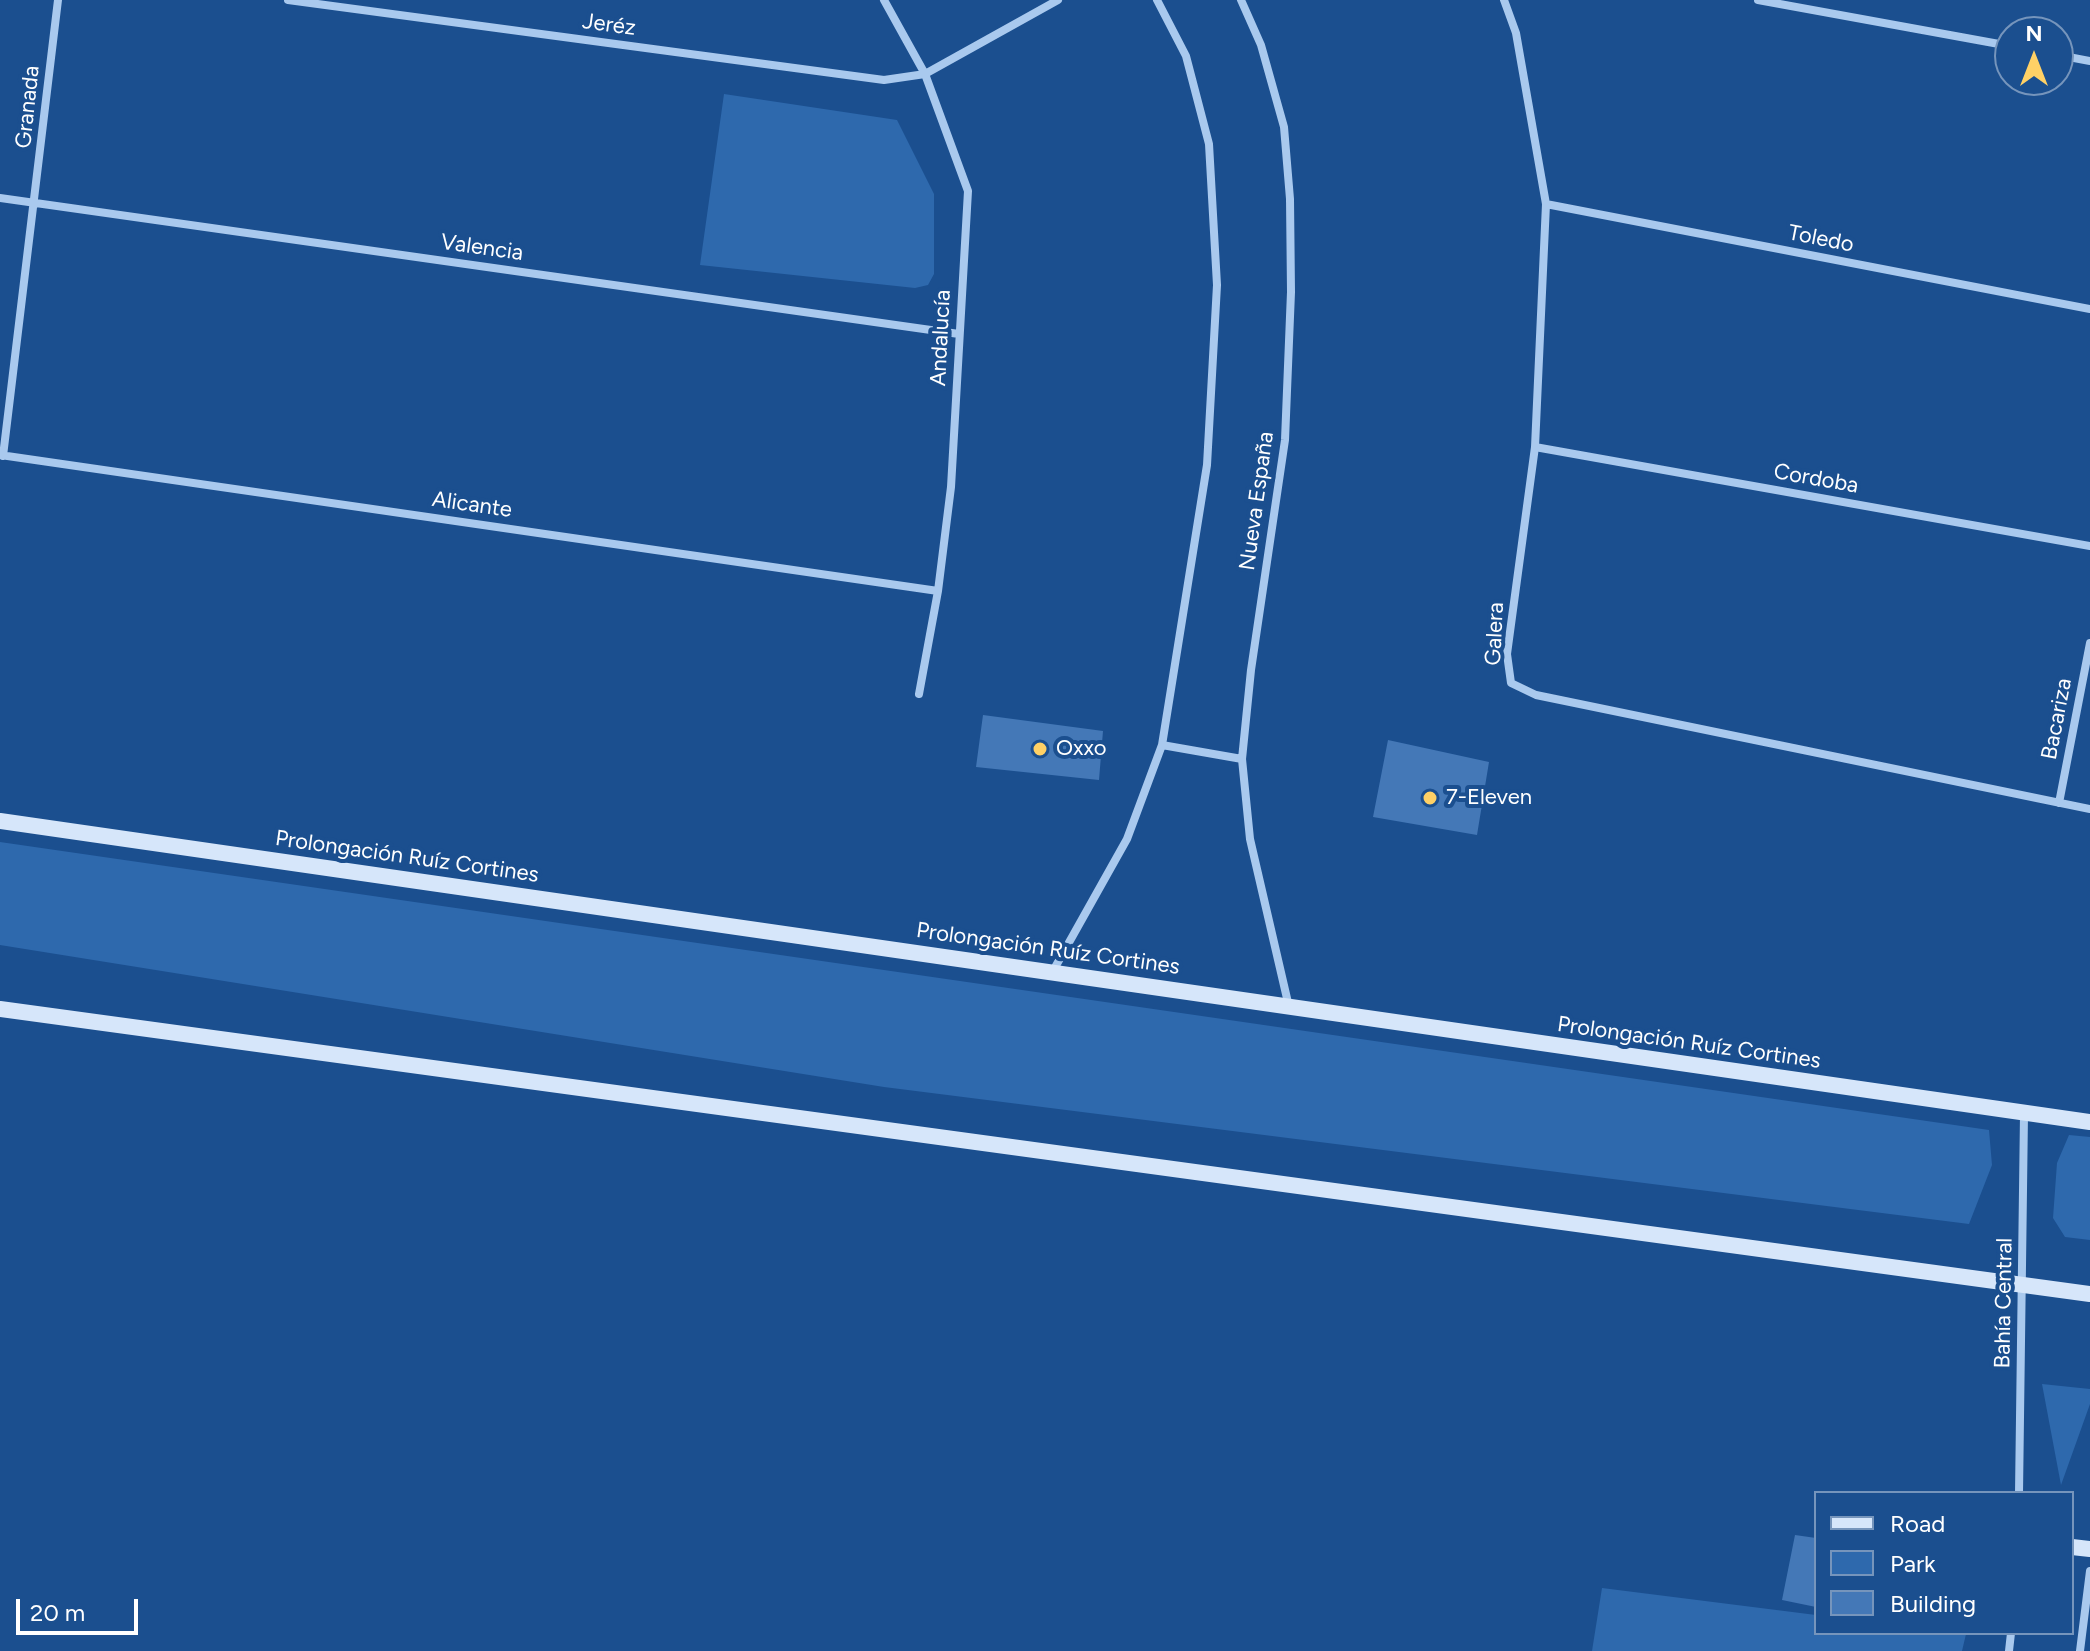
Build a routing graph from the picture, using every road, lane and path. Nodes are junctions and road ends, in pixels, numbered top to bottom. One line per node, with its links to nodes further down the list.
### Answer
1 (58, 0): 12 (street, Granada)
2 (288, 0): 10 (street, Jeréz)
3 (884, 0): 10 (street, Andalucía)
4 (1058, 0): 10 (street)
5 (1157, 0): 22 (street)
6 (1241, 0): 23 (street, Nueva España)
7 (1504, 0): 13 (street, Galera)
8 (1758, 0): 9 (street)
9 (1994, 43)
10 (925, 74): 15 (street, Andalucía)
11 (0, 198): 12 (street, Valencia)
12 (35, 203): 15 (street, Valencia); 17 (street, Granada)
13 (1546, 204): 14 (street, Toledo); 16 (street, Galera)
14 (2090, 309)
15 (959, 334): 19 (street, Andalucía)
16 (1535, 447): 18 (street, Cordoba); 24 (street, Galera)
17 (2, 456): 19 (street, Alicante)
18 (2090, 546)
19 (938, 591): 21 (street, Andalucía)
20 (2090, 643): 24 (street, Bacariza)
21 (919, 694)
22 (1162, 745): 23 (street); 27 (street)
23 (1242, 759): 28 (street, Nueva España)
24 (2059, 803): 25 (street, Galera)
25 (2090, 809)
26 (0, 821): 27 (main road, Prolongación Ruíz Cortines)
27 (1053, 971): 28 (main road, Prolongación Ruíz Cortines)
28 (1290, 1007): 30 (main road, Prolongación Ruíz Cortines)
29 (0, 1009): 32 (main road)
30 (2024, 1114): 31 (main road, Prolongación Ruíz Cortines); 32 (street, Bahía Central)
31 (2090, 1122)
32 (2021, 1284): 33 (main road); 34 (street, Bahía Central)
33 (2090, 1294)
34 (2019, 1491)
35 (2090, 1571): 36 (street)
36 (2080, 1651)

